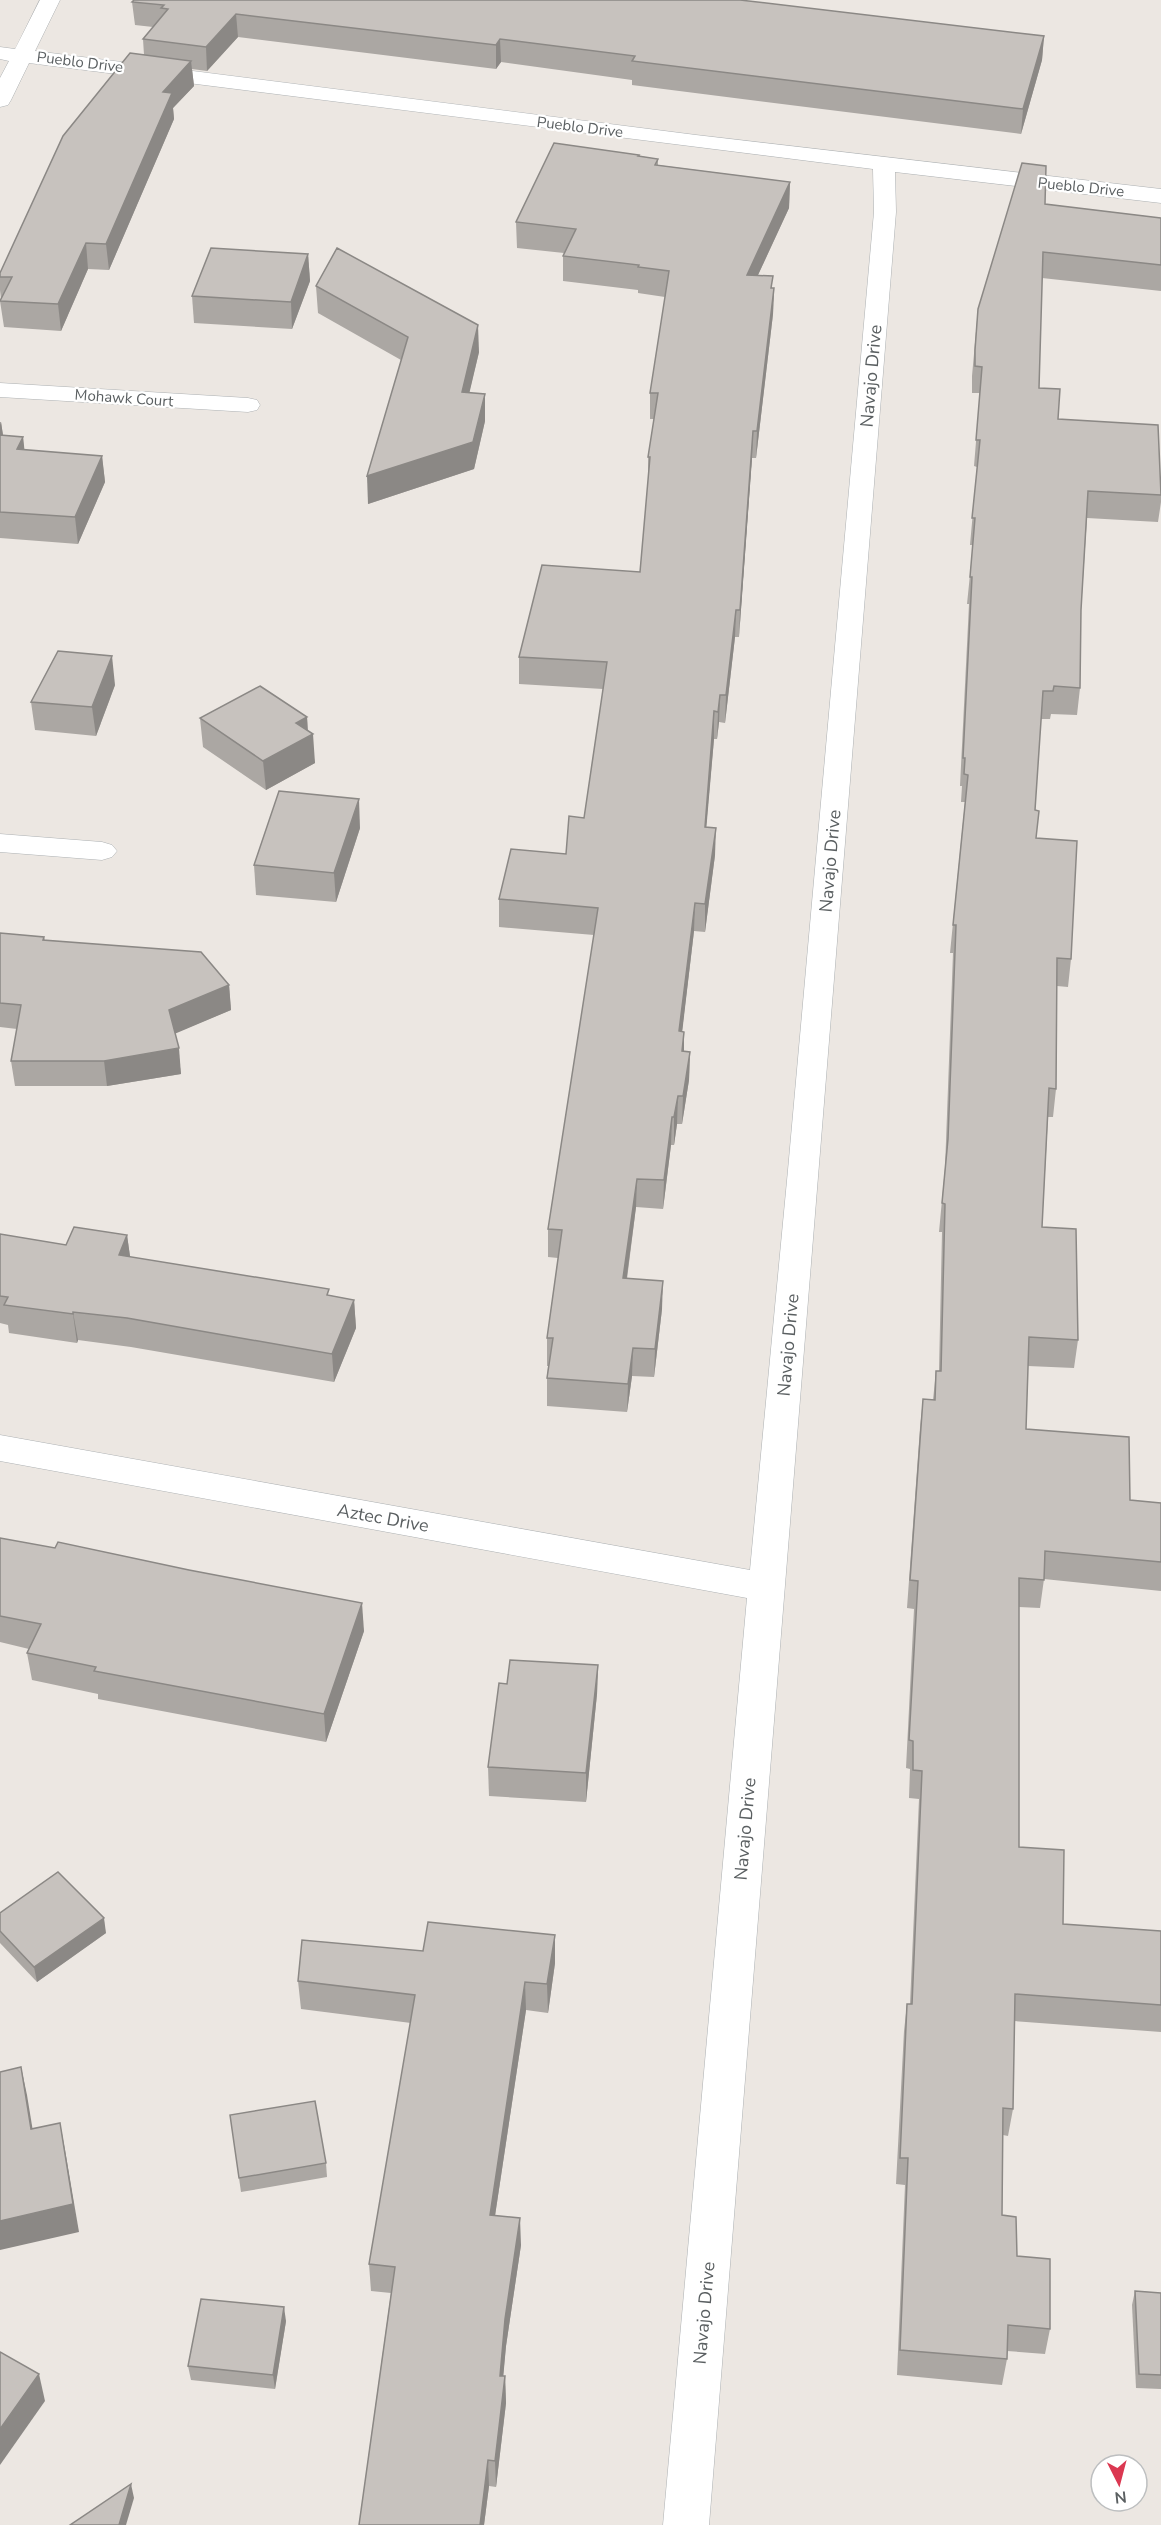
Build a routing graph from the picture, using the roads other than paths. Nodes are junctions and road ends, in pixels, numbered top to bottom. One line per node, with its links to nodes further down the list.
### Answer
1 (50, 0): 3 (street)
2 (0, 53): 3 (street, Pueblo Drive)
3 (22, 56): 4 (street); 5 (street, Pueblo Drive)
4 (0, 100)
5 (884, 164): 6 (street, Pueblo Drive); 12 (street, Navajo Drive)
6 (1161, 196)
7 (0, 390): 8 (street, Mohawk Court)
8 (248, 405)
9 (0, 843): 10 (street)
10 (102, 851)
11 (0, 1448): 12 (street, Aztec Drive)
12 (766, 1587): 13 (street, Navajo Drive)
13 (686, 2525)

